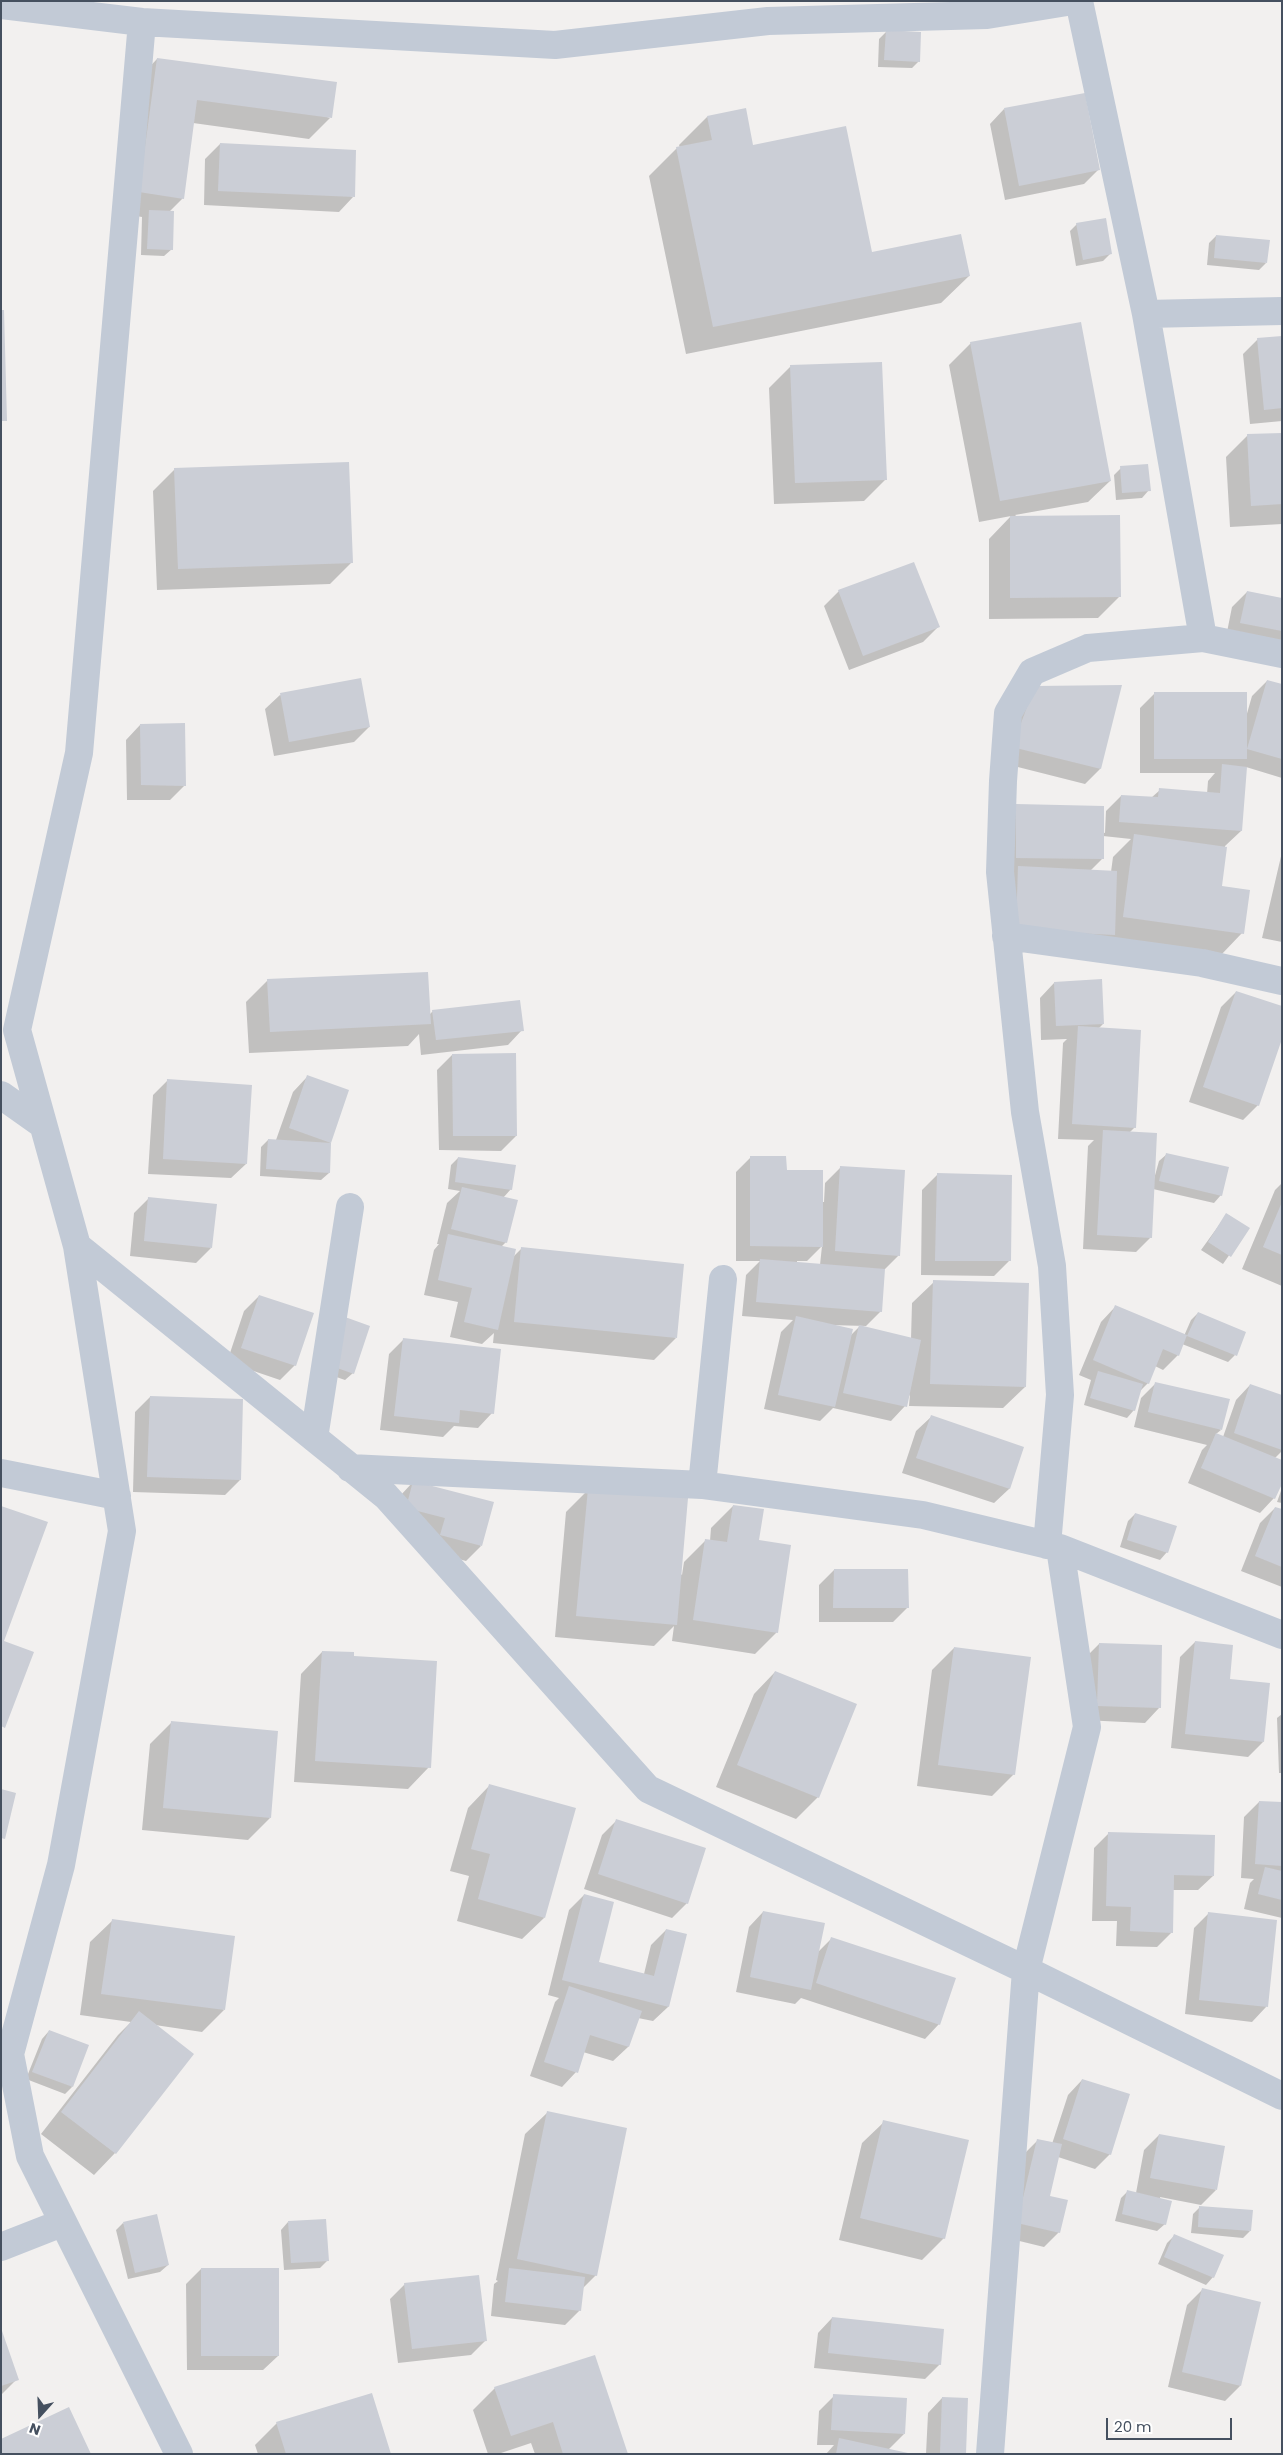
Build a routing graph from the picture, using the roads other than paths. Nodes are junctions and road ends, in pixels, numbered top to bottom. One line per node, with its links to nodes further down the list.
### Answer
1 (1073, 1): 4 (street)
2 (1079, 1): 7 (street)
3 (1, 5): 5 (street)
4 (985, 8): 5 (street)
5 (142, 22): 13 (street)
6 (1282, 311): 7 (street)
7 (1146, 314): 8 (street)
8 (1203, 638): 9 (street); 10 (street)
9 (1282, 654)
10 (1006, 936): 11 (street); 22 (street)
11 (1282, 981)
12 (1, 1094): 13 (street)
13 (42, 1124): 15 (street)
14 (350, 1206): 17 (street)
15 (77, 1246): 17 (street); 21 (street)
16 (723, 1279): 20 (street)
17 (314, 1438): 18 (street)
18 (350, 1468): 20 (street); 24 (street)
19 (1, 1473): 21 (street)
20 (702, 1486): 22 (street)
21 (117, 1496): 25 (street)
22 (1054, 1546): 23 (street); 24 (street)
23 (1282, 1635)
24 (1026, 1970): 26 (street); 30 (street)
25 (6, 2047): 27 (street)
26 (1282, 2096)
27 (62, 2223): 28 (street); 29 (street)
28 (1, 2247)
29 (179, 2454)
30 (990, 2454)

